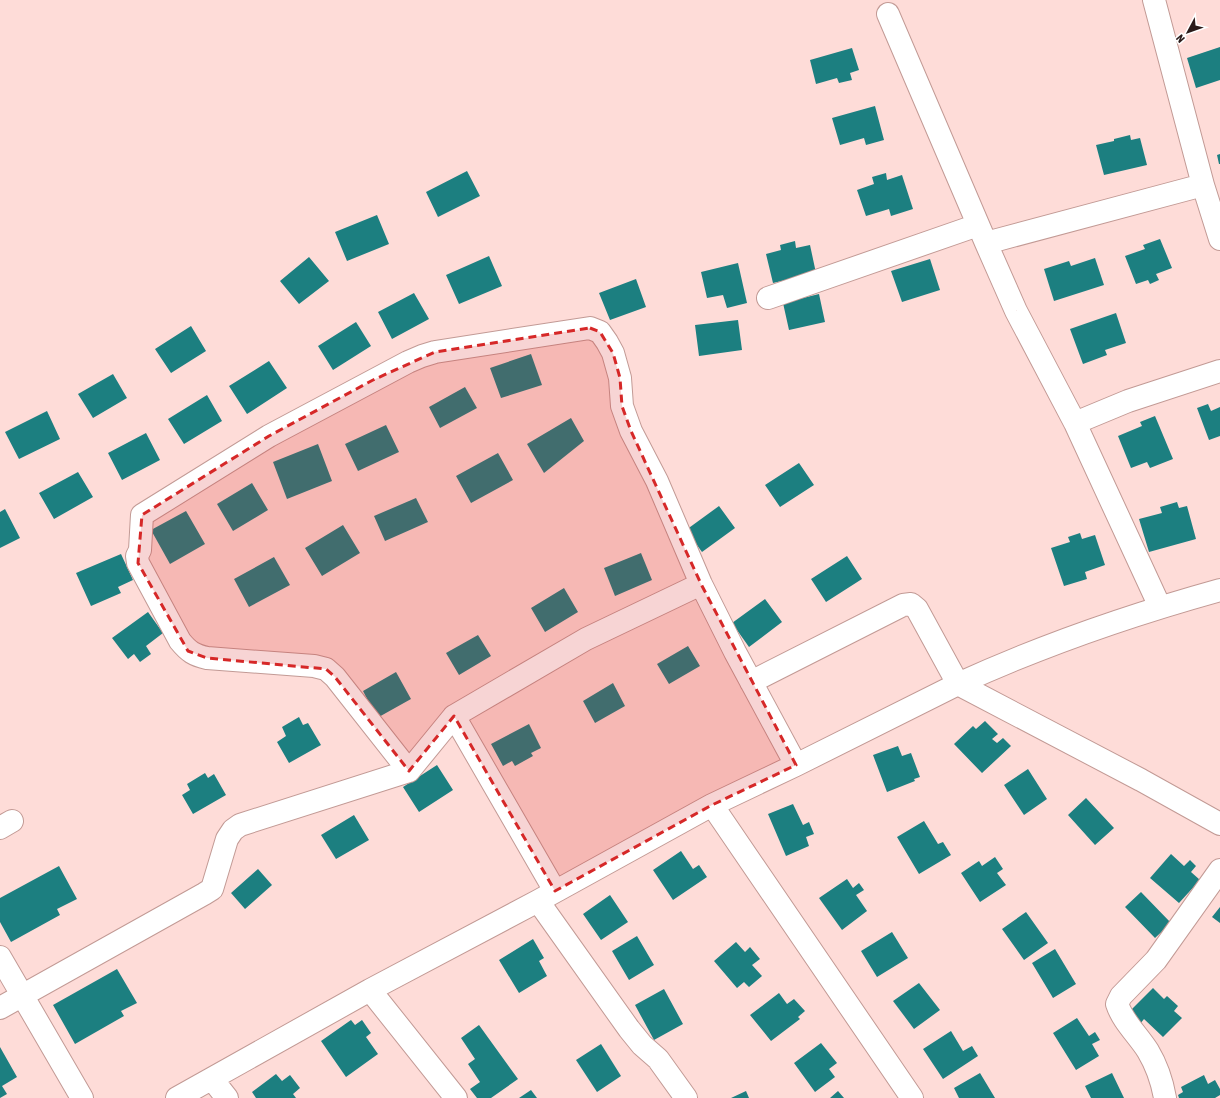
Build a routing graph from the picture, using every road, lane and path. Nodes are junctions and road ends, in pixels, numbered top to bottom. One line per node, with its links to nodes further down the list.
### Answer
1 (1154, 0): 3 (street)
2 (888, 14): 4 (street)
3 (1203, 185): 4 (street); 5 (street)
4 (982, 234): 6 (street); 8 (street)
5 (1220, 239)
6 (768, 298)
7 (1220, 371): 8 (street)
8 (1074, 423): 11 (street)
9 (701, 584): 12 (street); 14 (street); 16 (street)
10 (1220, 590): 11 (street)
11 (1160, 607): 13 (street)
12 (751, 682): 13 (street); 15 (street)
13 (958, 684): 15 (street); 18 (street)
14 (454, 716): 16 (street); 20 (street)
15 (796, 765): 17 (street)
16 (409, 771): 23 (street)
17 (712, 805): 20 (street); 31 (street)
18 (1220, 824)
19 (1220, 870): 32 (street)
20 (547, 896): 22 (street); 30 (street)
21 (0, 957): 23 (street)
22 (370, 990): 25 (street); 29 (street)
23 (22, 995): 24 (street); 26 (street)
24 (0, 1008)
25 (212, 1079): 27 (street); 28 (street)
26 (82, 1098)
27 (178, 1098)
28 (227, 1098)
29 (456, 1098)
30 (686, 1098)
31 (912, 1098)
32 (1165, 1098)

